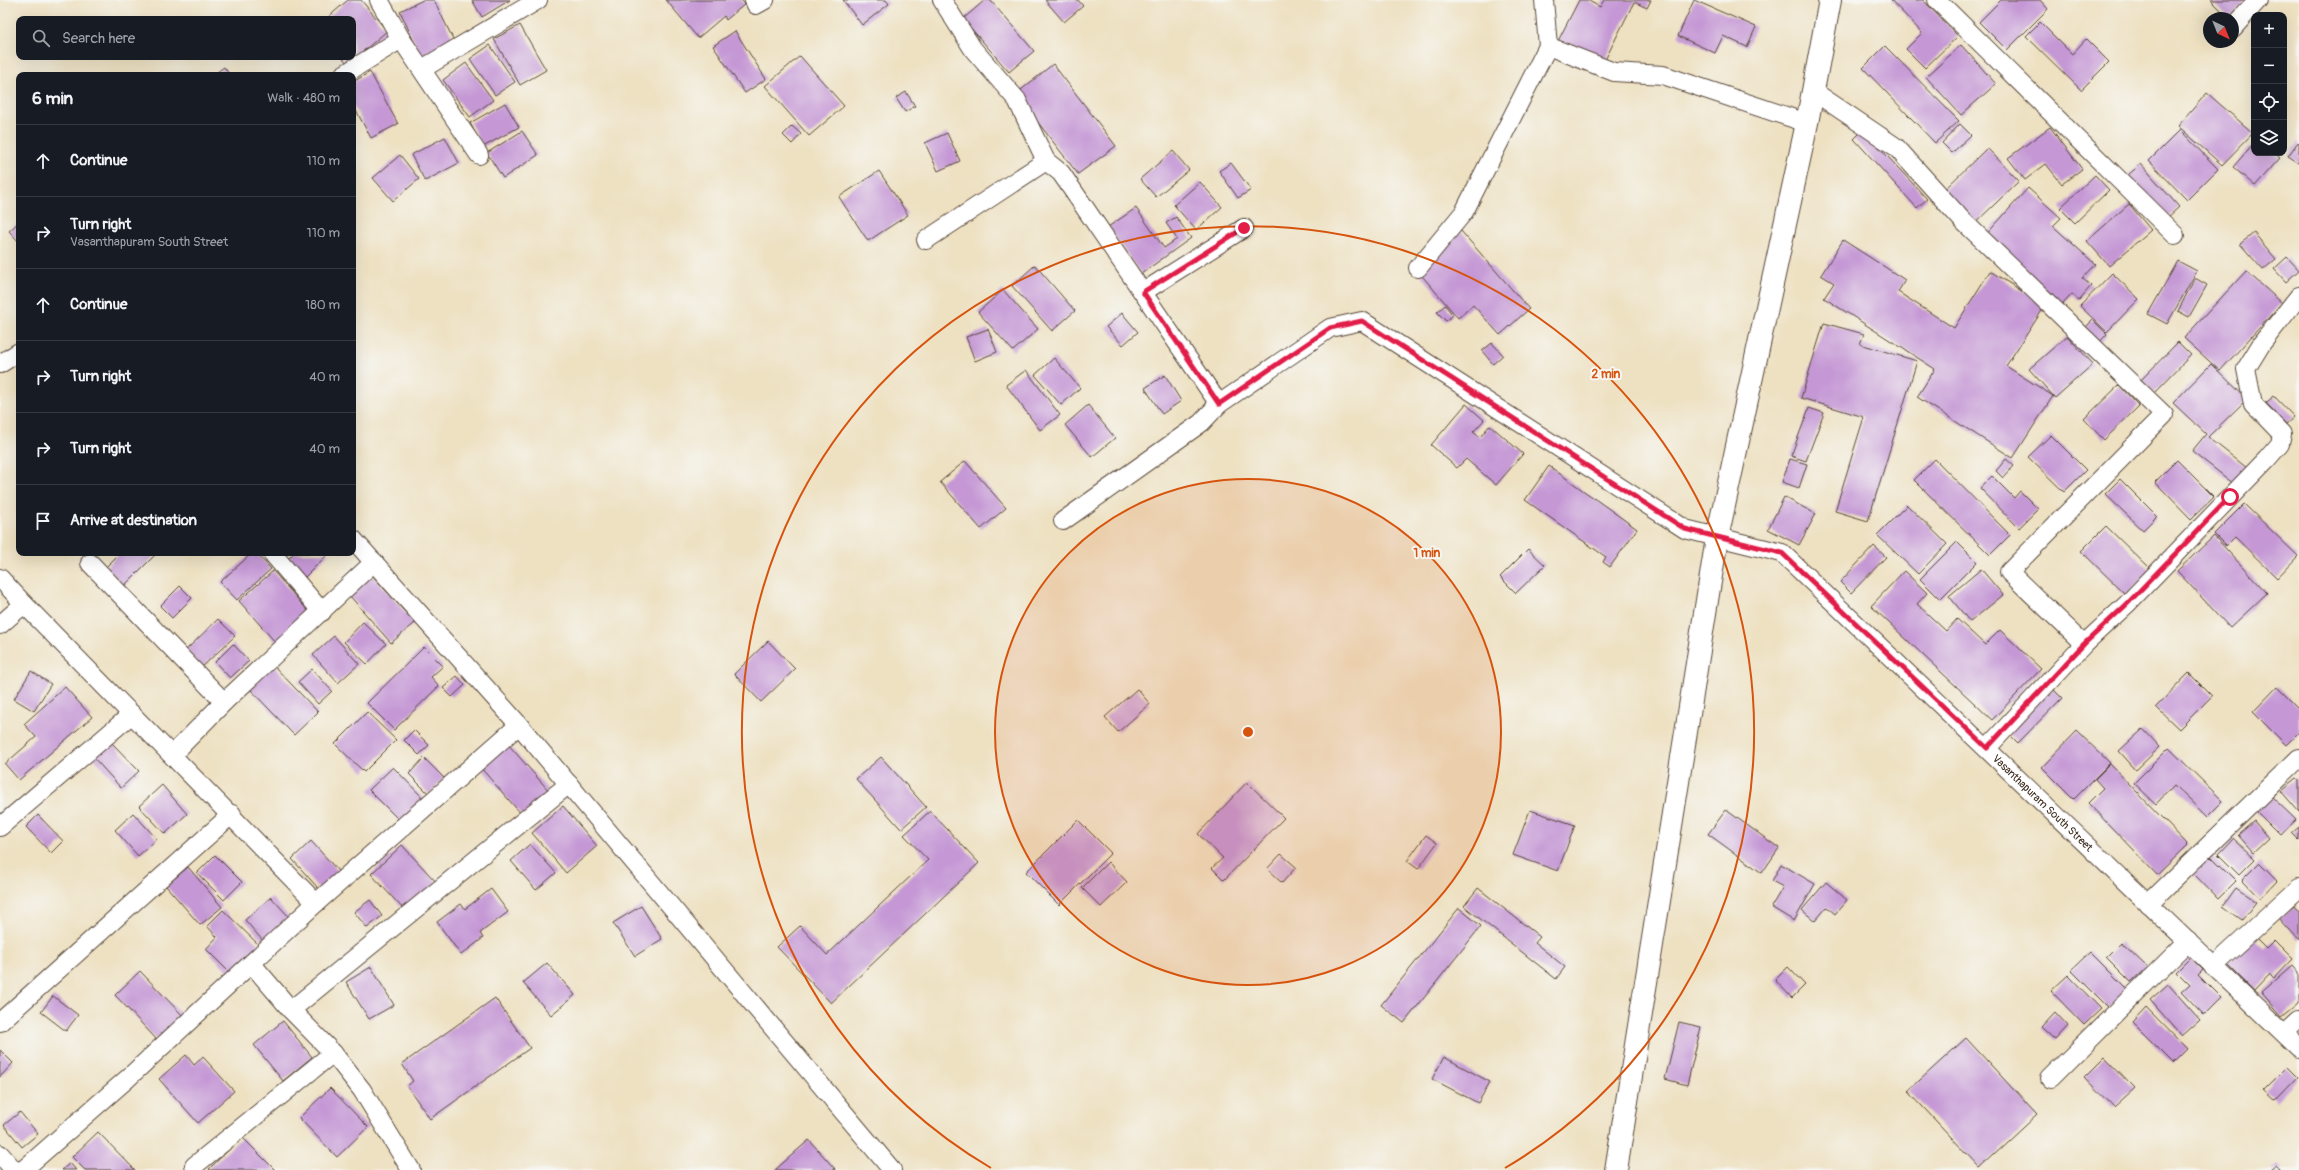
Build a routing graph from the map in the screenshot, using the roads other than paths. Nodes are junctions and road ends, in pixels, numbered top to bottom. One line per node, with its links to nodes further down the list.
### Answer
1 (379, 0): 11 (street)
2 (538, 0): 13 (street)
3 (754, 0): 4 (street)
4 (765, 0)
5 (942, 0): 18 (street)
6 (1544, 0): 12 (street)
7 (1830, 0): 15 (main road)
8 (1937, 0): 20 (street)
9 (2258, 0): 10 (street)
10 (2239, 21)
11 (401, 39): 13 (street); 14 (street)
12 (1548, 46): 16 (street); 22 (street)
13 (422, 69): 17 (street)
14 (348, 72)
15 (1813, 91): 16 (main road); 38 (street)
16 (1807, 123): 29 (main road)
17 (479, 155)
18 (1046, 161): 21 (street); 23 (street)
19 (1244, 228): 23 (street)
20 (2175, 236)
21 (926, 240)
22 (1418, 268)
23 (1143, 292): 27 (street)
24 (2299, 296): 38 (street)
25 (16, 354): 26 (street)
26 (0, 364)
27 (1219, 404): 28 (street, Vasanthapuram South Street); 29 (street, Vasanthapuram South Street)
28 (1063, 521)
29 (1718, 538): 42 (street, Vasanthapuram South Street); 67 (main road)
30 (356, 542): 32 (street)
31 (275, 556): 36 (street)
32 (374, 562): 36 (street); 41 (street)
33 (90, 563): 39 (street)
34 (0, 578): 35 (street)
35 (24, 604): 37 (street); 40 (street)
36 (322, 612): 39 (street)
37 (0, 624)
38 (2084, 644): 42 (street)
39 (224, 702): 43 (street)
40 (132, 714): 43 (street); 47 (street)
41 (519, 724): 45 (street); 49 (street)
42 (1987, 748): 50 (street, Vasanthapuram South Street)
43 (173, 754): 46 (street)
44 (2299, 758): 50 (street)
45 (569, 784): 54 (street); 66 (street)
46 (232, 814): 49 (street); 56 (street)
47 (0, 827)
48 (2299, 888): 53 (street)
49 (316, 903): 52 (street)
50 (2148, 904): 51 (street, Vasanthapuram South Street)
51 (2188, 941): 53 (street, Vasanthapuram South Street); 60 (street)
52 (252, 964): 54 (street); 64 (street)
53 (2213, 967): 57 (street, Vasanthapuram South Street)
54 (291, 1010): 59 (street)
55 (2299, 1020): 57 (street)
56 (0, 1022)
57 (2285, 1033): 58 (street, Vasanthapuram South Street)
58 (2299, 1048)
59 (333, 1053): 62 (street); 65 (street)
60 (2050, 1078)
61 (0, 1154): 63 (street)
62 (194, 1166)
63 (14, 1170)
64 (23, 1170)
65 (411, 1170)
66 (892, 1170)
67 (1616, 1170)

